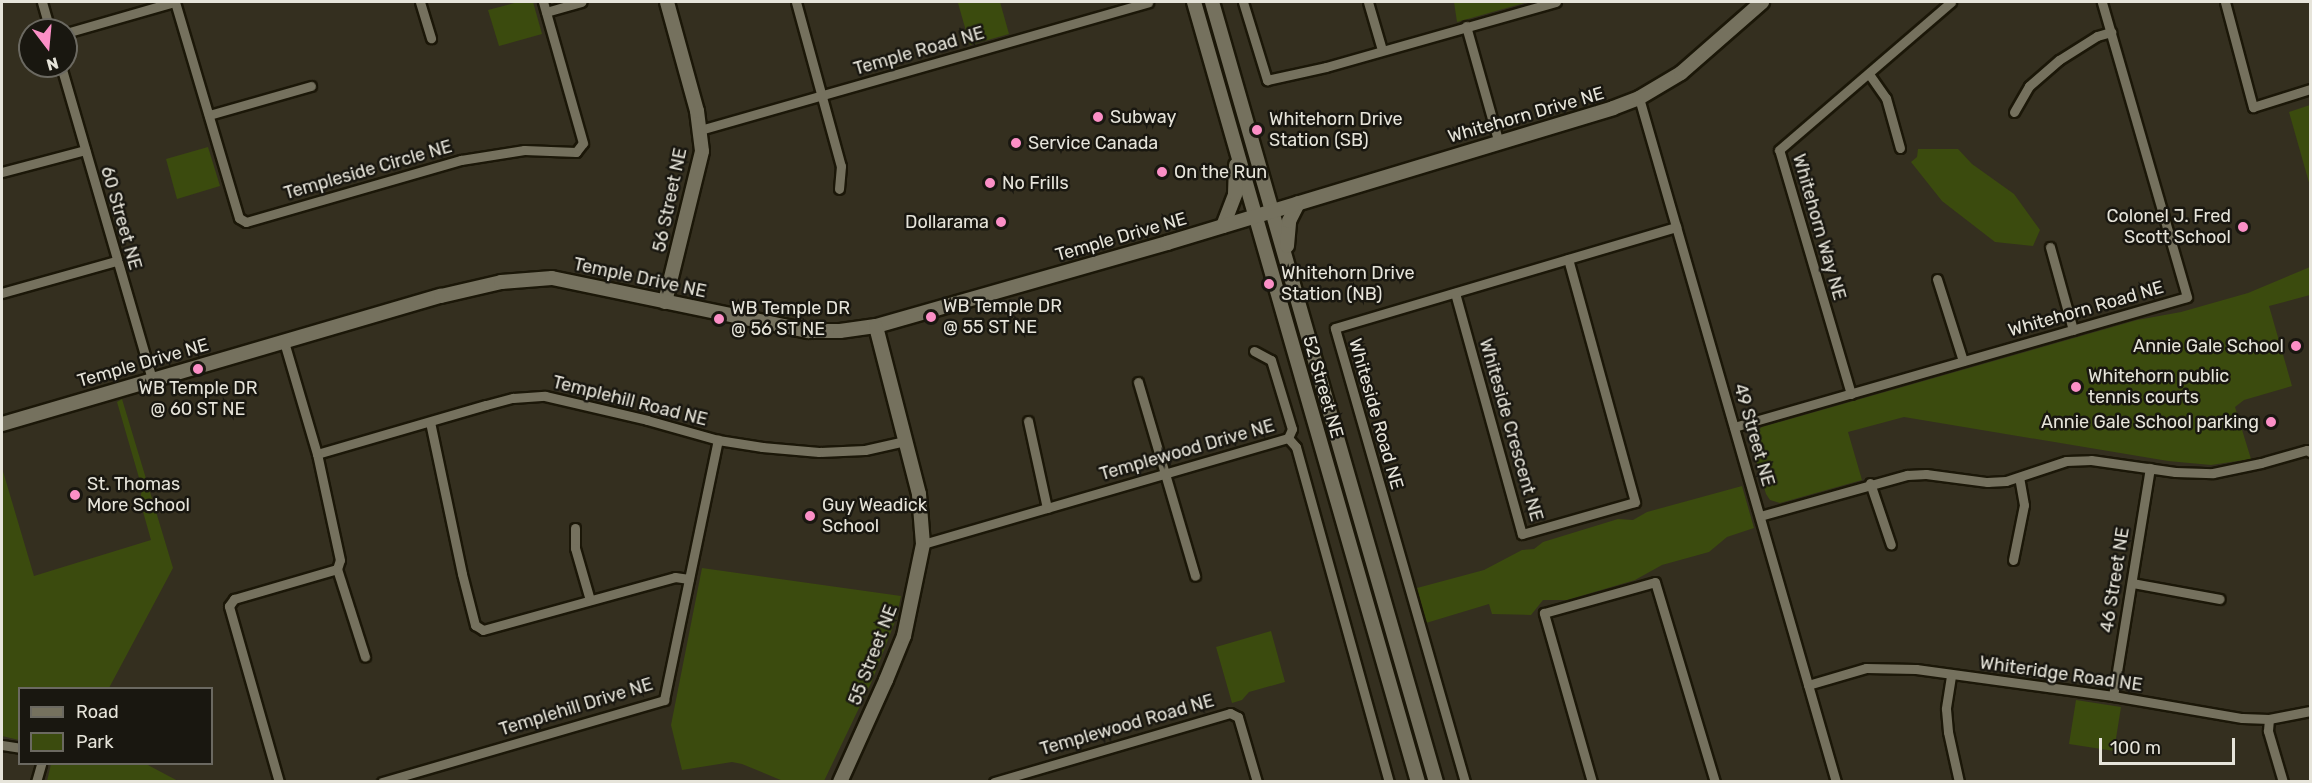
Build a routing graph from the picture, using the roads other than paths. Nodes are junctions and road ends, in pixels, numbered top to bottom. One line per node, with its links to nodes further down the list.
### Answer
1 (42, 2): 19 (street)
2 (175, 2): 21 (street); 32 (street, Templeside Circle NE)
3 (420, 2): 23 (street)
4 (543, 2): 18 (street, Templeside Circle NE)
5 (582, 2): 18 (street)
6 (667, 2): 33 (street, 56 Street NE)
7 (796, 2): 29 (street)
8 (1148, 2): 29 (street, Temple Road NE)
9 (1194, 2): 37 (street, 52 Street NE)
10 (1212, 2): 41 (street, 52 Street NE)
11 (1243, 2): 24 (street)
12 (1368, 2): 24 (street)
13 (1556, 2): 20 (street)
14 (1762, 2): 30 (street, Whitehorn Drive NE)
15 (1951, 2): 25 (street, Whitehorn Way NE)
16 (2102, 2): 22 (street, Whitehorn Road NE)
17 (2225, 2): 28 (street)
18 (546, 12): 32 (street, Templeside Circle NE)
19 (47, 18)
20 (1466, 26): 24 (street); 34 (street)
21 (78, 30)
22 (2111, 32): 31 (street); 54 (street, Whitehorn Road NE)
23 (431, 38)
24 (1382, 50)
25 (1869, 74): 35 (street); 60 (street, Whitehorn Way NE)
26 (64, 78): 36 (street, 60 Street NE)
27 (311, 86): 32 (street)
28 (2310, 89)
29 (823, 95): 33 (street, Temple Road NE); 39 (street)
30 (1639, 98): 34 (street, Whitehorn Drive NE); 44 (street, 49 Street NE)
31 (2014, 112)
32 (209, 115)
33 (700, 130): 52 (street, 56 Street NE)
34 (1498, 141): 40 (street, Whitehorn Drive NE)
35 (1900, 148)
36 (85, 150): 38 (street); 48 (street, 60 Street NE)
37 (1236, 151): 42 (street, 52 Street NE); 43 (street)
38 (2, 172)
39 (839, 189)
40 (1298, 203): 41 (street, Whitehorn Drive NE); 46 (street)
41 (1273, 211): 42 (street, Temple Drive NE); 46 (street, 52 Street NE)
42 (1255, 216): 43 (street, Temple Drive NE); 102 (street, 52 Street NE)
43 (1223, 226): 53 (street, Temple Drive NE)
44 (1677, 227): 47 (street, Whiteside Road NE); 64 (street, 49 Street NE)
45 (2050, 248): 54 (street)
46 (1286, 256): 103 (street, 52 Street NE)
47 (1568, 259): 50 (street, Whiteside Road NE); 50 (street, Whiteside Crescent NE)
48 (116, 261): 51 (street); 58 (street, 60 Street NE)
49 (1938, 279): 57 (street)
50 (1455, 292): 104 (street, Whiteside Road NE)
51 (2, 293)
52 (664, 302): 53 (street, Temple Drive NE); 55 (street, Temple Drive NE)
53 (876, 326): 67 (street, 55 Street NE)
54 (2073, 330): 57 (street, Whitehorn Road NE)
55 (284, 342): 58 (street, Temple Drive NE); 69 (street)
56 (1254, 351): 65 (street)
57 (1963, 361): 60 (street, Whitehorn Road NE)
58 (152, 379): 63 (street, Temple Drive NE)
59 (1138, 382): 71 (street)
60 (1851, 394): 64 (street, Whitehorn Road NE)
61 (1028, 421): 74 (street)
62 (430, 422): 66 (street, Templehill Road NE); 69 (street, Templehill Road NE); 85 (street)
63 (2, 423)
64 (1734, 427): 75 (street, 49 Street NE)
65 (1288, 438): 71 (street, Templewood Drive NE); 101 (street, Templewood Drive NE)
66 (718, 440): 67 (street, Templehill Road NE); 82 (street, Templehill Drive NE)
67 (905, 441): 77 (street, 55 Street NE)
68 (2310, 452): 70 (street)
69 (317, 454): 80 (street)
70 (2150, 468): 72 (street); 83 (street, 46 Street NE)
71 (1165, 474): 74 (street, Templewood Drive NE); 81 (street)
72 (2019, 478): 73 (street); 79 (street)
73 (1870, 483): 75 (street); 78 (street)
74 (1047, 508): 77 (street, Templewood Drive NE)
75 (1760, 516): 88 (street, 49 Street NE)
76 (575, 528): 85 (street)
77 (923, 544): 98 (street, 55 Street NE)
78 (1892, 545)
79 (2013, 560)
80 (337, 569): 86 (street); 96 (street)
81 (1195, 576)
82 (689, 579): 85 (street); 97 (street, Templehill Drive NE)
83 (2132, 583): 84 (street); 89 (street, 46 Street NE)
84 (2220, 599)
85 (590, 600)
86 (365, 657)
87 (1951, 676): 88 (street, Whiteridge Road NE); 89 (street, Whiteridge Road NE); 108 (street)
88 (1808, 685): 107 (street, 49 Street NE)
89 (2113, 696): 91 (street, Whiteridge Road NE)
90 (2310, 711): 91 (street, Whiteridge Road NE)
91 (2269, 719): 109 (street)
92 (2, 745): 93 (street)
93 (18, 748)
94 (41, 765): 95 (street)
95 (36, 782)
96 (279, 782)
97 (382, 782)
98 (840, 782)
99 (994, 782): 100 (street, Templewood Road NE)
100 (1257, 782)
101 (1389, 782)
102 (1418, 782)
103 (1436, 782)
104 (1465, 782)
105 (1592, 782): 106 (street)
106 (1715, 782)
107 (1836, 782)
108 (1959, 782)
109 (2283, 782)

